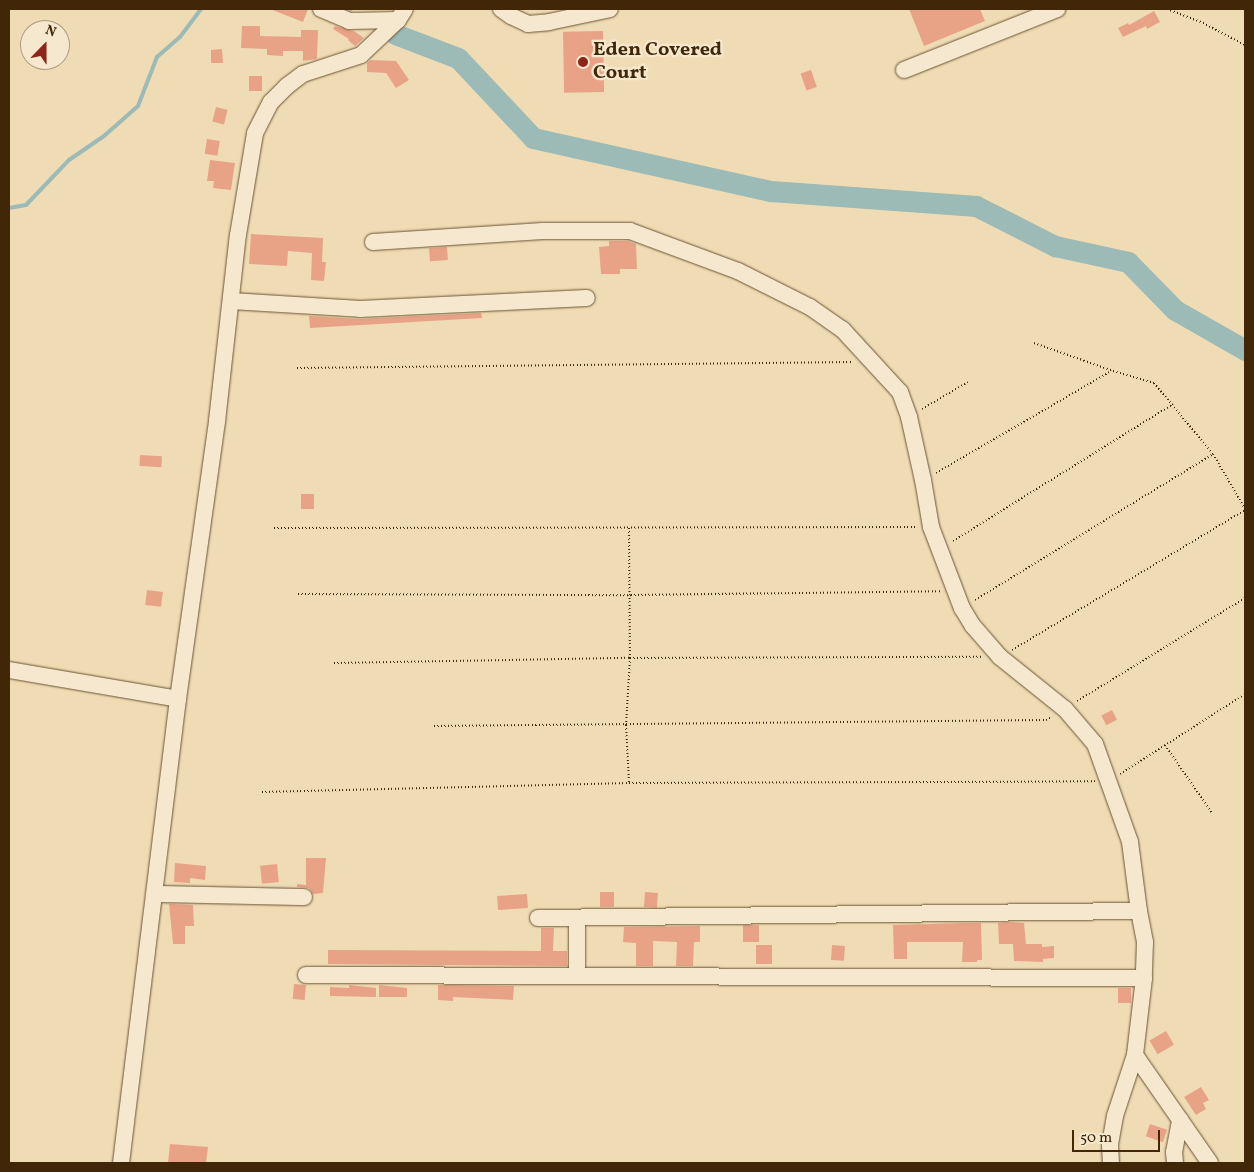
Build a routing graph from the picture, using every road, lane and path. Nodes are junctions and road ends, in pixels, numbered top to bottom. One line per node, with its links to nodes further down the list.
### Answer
1 (321, 9): 6 (street)
2 (501, 9): 3 (street)
3 (610, 9)
4 (1057, 9): 8 (street)
5 (1167, 9): 7 (path)
6 (401, 14): 11 (street)
7 (1245, 45)
8 (904, 70)
9 (373, 242): 13 (street)
10 (586, 298): 11 (street)
11 (231, 301): 36 (street)
12 (1034, 343): 15 (path)
13 (874, 361): 14 (path); 18 (street)
14 (298, 368)
15 (1113, 371): 17 (path); 20 (path)
16 (968, 382): 18 (path)
17 (1174, 404): 19 (path); 25 (path)
18 (909, 416): 20 (street)
19 (1213, 454): 21 (path); 30 (path)
20 (923, 480): 22 (street)
21 (1245, 509): 31 (path)
22 (930, 527): 24 (path); 25 (street)
23 (274, 528): 24 (path)
24 (629, 528): 28 (path)
25 (940, 549): 26 (street)
26 (954, 591): 28 (path); 30 (street)
27 (298, 594): 28 (path)
28 (631, 595): 32 (path)
29 (1245, 598): 37 (path)
30 (962, 608): 31 (street)
31 (1000, 657): 32 (path); 37 (street)
32 (630, 658): 33 (path); 38 (path)
33 (334, 662)
34 (9, 670): 36 (street)
35 (1245, 694): 40 (path)
36 (178, 699): 45 (street)
37 (1065, 709): 38 (path); 41 (street)
38 (626, 725): 39 (path); 42 (path)
39 (434, 726)
40 (1165, 745): 41 (path); 44 (path)
41 (1109, 781): 42 (path); 47 (street)
42 (629, 783): 43 (path)
43 (262, 792)
44 (1212, 812)
45 (155, 894): 46 (street); 55 (street)
46 (304, 897)
47 (1139, 911): 49 (street); 52 (street)
48 (538, 918): 49 (street)
49 (577, 919): 51 (street)
50 (306, 975): 51 (street)
51 (577, 975): 52 (street)
52 (1144, 978): 53 (street)
53 (1135, 1054): 54 (street); 56 (street)
54 (1180, 1120): 57 (street); 58 (street)
55 (121, 1163)
56 (1111, 1163)
57 (1175, 1163)
58 (1210, 1163)

